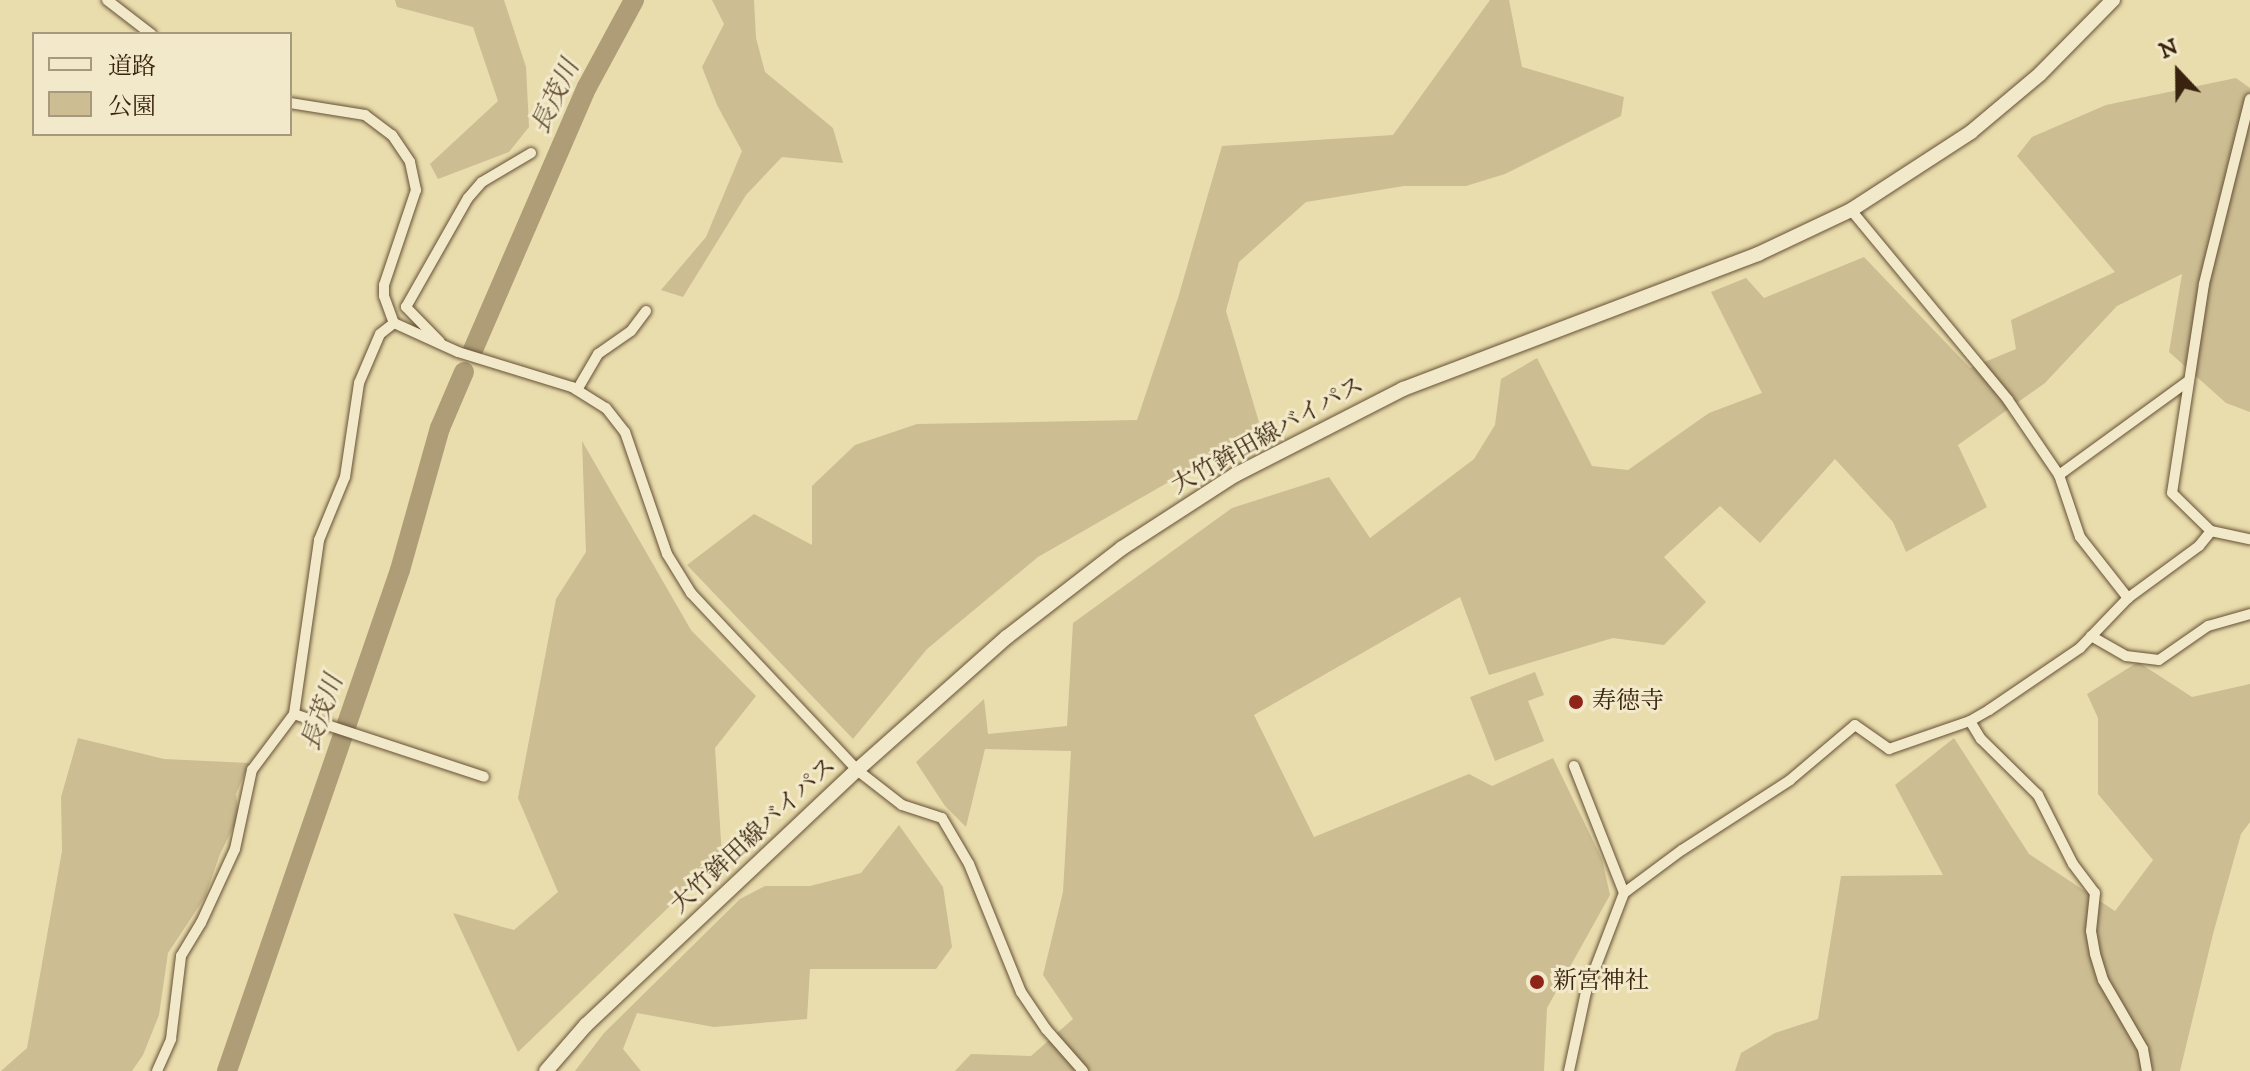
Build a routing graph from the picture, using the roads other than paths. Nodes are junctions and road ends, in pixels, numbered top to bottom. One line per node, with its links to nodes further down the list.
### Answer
1 (107, 0): 3 (street)
2 (2113, 0): 7 (main road, 大竹鉾田線バイパス)
3 (148, 32)
4 (2250, 99): 11 (street)
5 (292, 103): 9 (street)
6 (531, 153): 10 (street)
7 (1851, 210): 13 (street); 22 (main road, 大竹鉾田線バイパス)
8 (646, 311): 12 (street)
9 (394, 323): 10 (street); 19 (street)
10 (441, 343): 12 (street)
11 (2187, 382): 13 (street); 14 (street)
12 (577, 390): 22 (street)
13 (2059, 475): 16 (street)
14 (2211, 531): 15 (street); 16 (street)
15 (2250, 539)
16 (2128, 598): 18 (street)
17 (2250, 614): 18 (street)
18 (2091, 636): 20 (street)
19 (294, 714): 23 (street); 25 (street)
20 (1970, 721): 24 (street); 29 (street)
21 (1574, 766): 24 (street)
22 (857, 770): 26 (main road, 大竹鉾田線バイパス); 27 (street)
23 (484, 777)
24 (1624, 893): 28 (street)
25 (157, 1071)
26 (546, 1071)
27 (1083, 1071)
28 (1569, 1071)
29 (2147, 1071)

